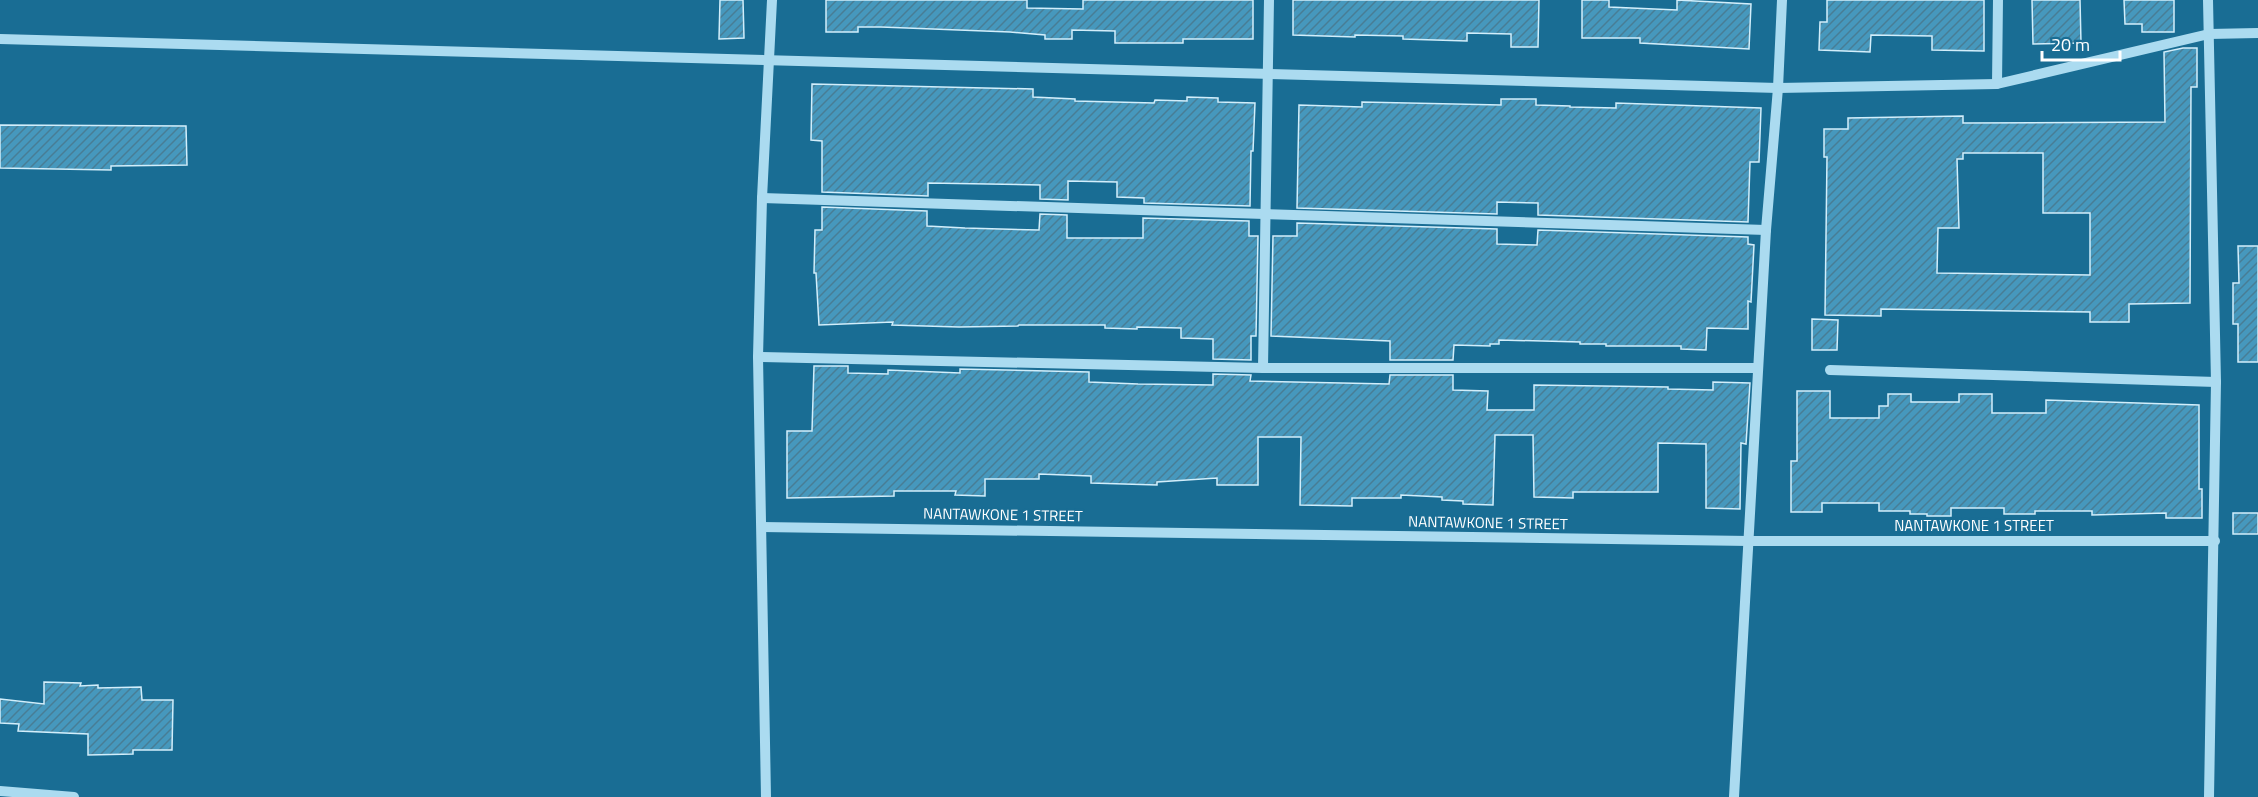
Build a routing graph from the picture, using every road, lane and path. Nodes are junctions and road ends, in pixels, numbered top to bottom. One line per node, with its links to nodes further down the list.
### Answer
1 (772, 0): 9 (street)
2 (1269, 0): 10 (street)
3 (1782, 0): 12 (street)
4 (1998, 0): 11 (street)
5 (2208, 0): 7 (street)
6 (2258, 33): 7 (street)
7 (2209, 34): 11 (street); 20 (street)
8 (0, 39): 9 (street)
9 (768, 62): 10 (street); 13 (street)
10 (1269, 73): 12 (street); 14 (street)
11 (1997, 84): 12 (street)
12 (1778, 88): 15 (street)
13 (762, 198): 14 (street); 16 (street)
14 (1264, 214): 15 (street); 17 (street)
15 (1766, 230): 18 (street)
16 (758, 357): 17 (street); 21 (street)
17 (1263, 368): 18 (street)
18 (1758, 368): 22 (street)
19 (1830, 370): 20 (street)
20 (2216, 382): 23 (street)
21 (762, 527): 22 (street, NANTAWKONE 1 STREET); 26 (street)
22 (1749, 542): 23 (street, NANTAWKONE 1 STREET); 27 (street)
23 (2215, 542): 28 (street)
24 (0, 791): 25 (street)
25 (74, 797)
26 (766, 797)
27 (1734, 797)
28 (2209, 797)

